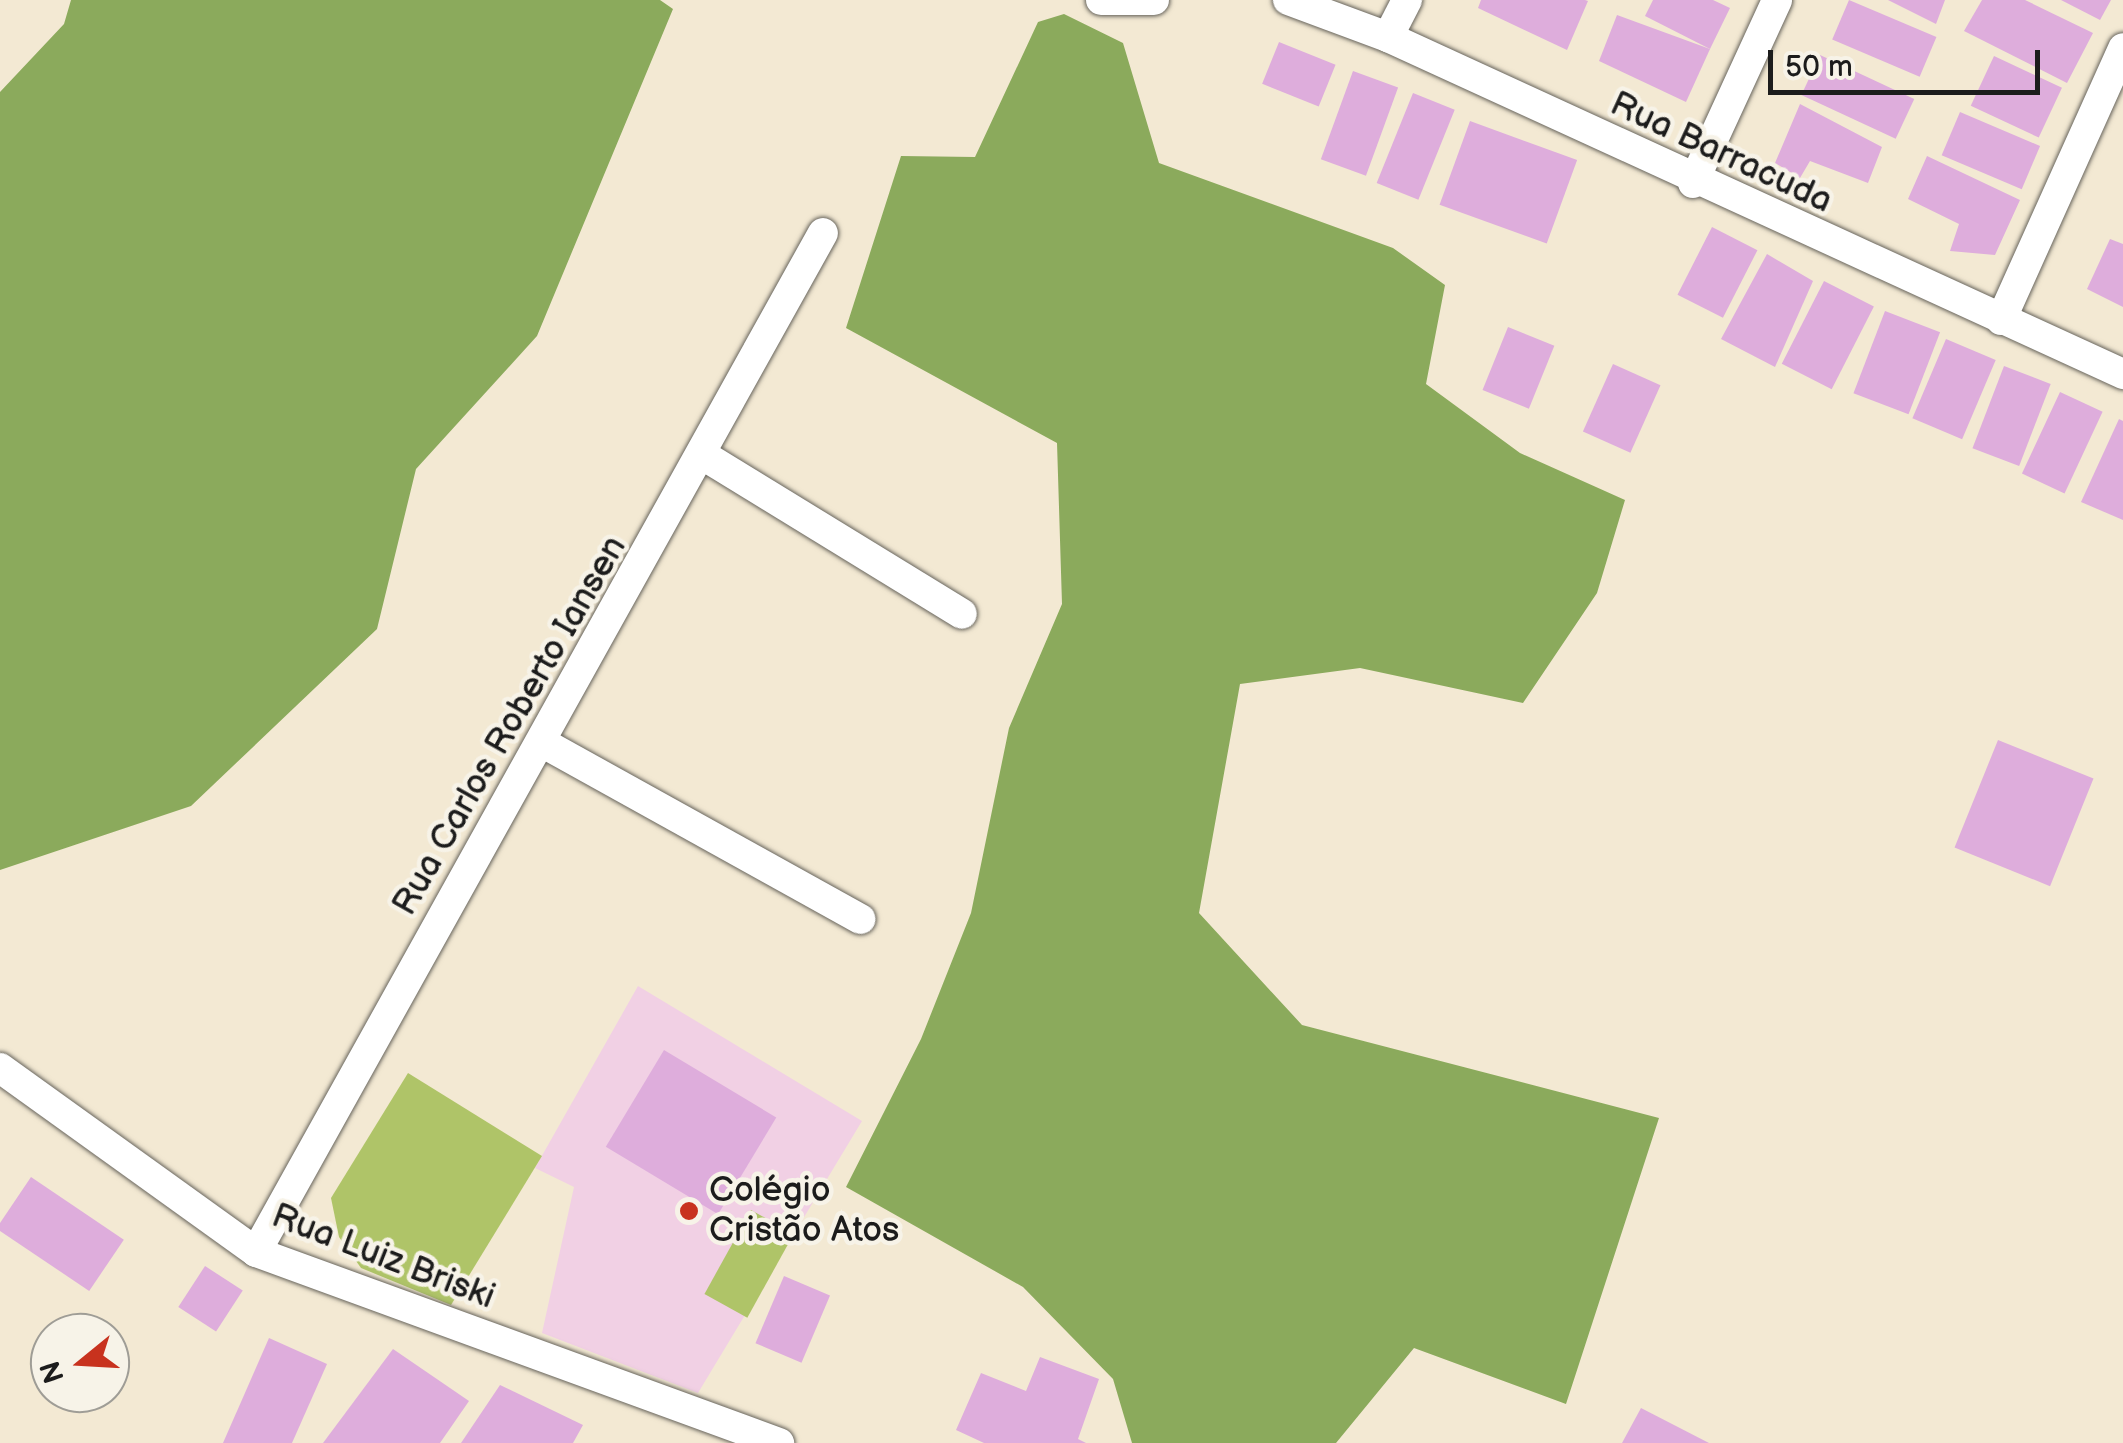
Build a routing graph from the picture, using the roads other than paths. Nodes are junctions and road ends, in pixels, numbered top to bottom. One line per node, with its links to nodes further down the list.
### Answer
1 (1101, 0): 2 (street)
2 (1154, 0)
3 (1288, 0): 6 (street, Rua Barracuda)
4 (1408, 0): 6 (street)
5 (1776, 0): 8 (street)
6 (1388, 37): 8 (street, Rua Barracuda)
7 (2123, 48): 10 (street)
8 (1692, 183): 10 (street, Rua Barracuda)
9 (823, 234): 12 (street, Rua Carlos Roberto Iansen)
10 (2001, 320): 11 (street, Rua Barracuda)
11 (2123, 374)
12 (706, 458): 13 (street); 14 (street, Rua Carlos Roberto Iansen)
13 (962, 614)
14 (543, 742): 15 (street); 17 (street, Rua Carlos Roberto Iansen)
15 (860, 920)
16 (0, 1068): 17 (street, Rua Luiz Briski)
17 (256, 1252): 18 (street, Rua Luiz Briski)
18 (779, 1443)

